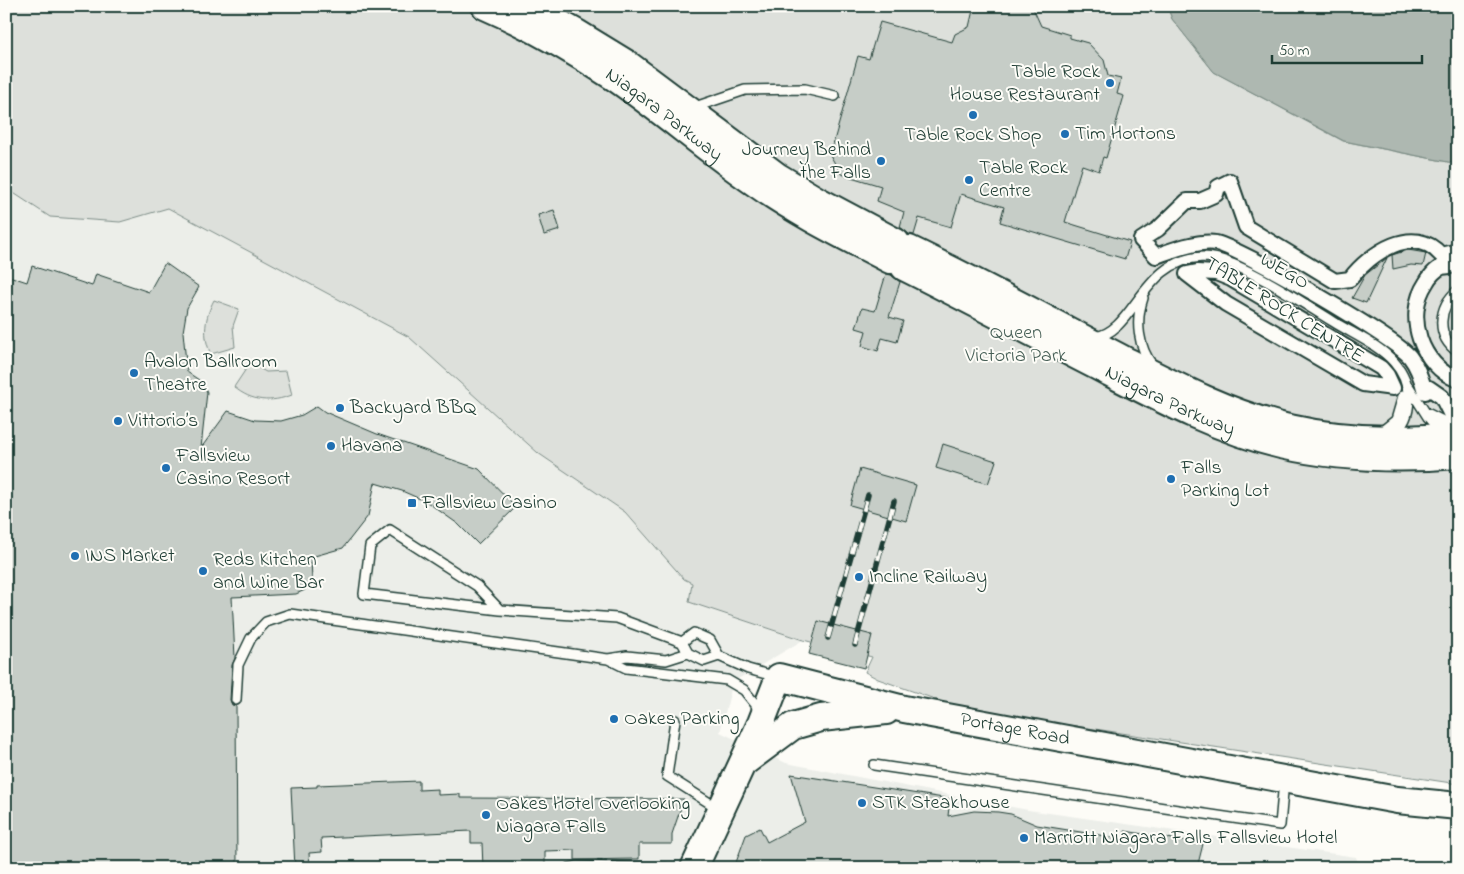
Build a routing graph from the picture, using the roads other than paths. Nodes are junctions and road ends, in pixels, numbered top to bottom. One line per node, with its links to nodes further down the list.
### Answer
1 (486, 6): 6 (main road, Niagara Parkway)
2 (528, 6): 4 (main road, Niagara Parkway)
3 (835, 96): 4 (lane)
4 (687, 110): 6 (main road, Niagara Parkway)
5 (1458, 251): 19 (street)
6 (900, 254): 11 (main road, Niagara Parkway); 13 (main road, Niagara Parkway)
7 (1458, 265): 15 (street)
8 (1458, 290): 12 (lane)
9 (1145, 291): 10 (lane, WEGO); 14 (lane, WEGO); 16 (lane, WEGO)
10 (1116, 325): 11 (lane, WEGO); 13 (lane)
11 (1070, 331): 13 (main road, Niagara Parkway)
12 (1458, 352)
13 (1101, 358): 16 (main road, Niagara Parkway); 21 (main road, Niagara Parkway)
14 (1399, 369): 18 (lane); 20 (lane, WEGO); 21 (lane)
15 (1458, 380)
16 (1178, 387): 21 (main road, Niagara Parkway)
17 (1393, 388): 17 (street, TABLE ROCK CENTRE)
18 (1418, 402): 19 (lane); 19 (lane)
19 (1456, 437): 20 (main road, Niagara Parkway); 21 (main road, Niagara Parkway)
20 (1382, 440): 21 (main road, Niagara Parkway)
21 (1351, 447)
22 (500, 610): 22 (lane); 23 (lane)
23 (682, 642): 24 (lane); 25 (lane)
24 (688, 653): 25 (lane); 26 (lane)
25 (719, 656): 27 (lane)
26 (608, 660): 28 (lane); 31 (lane)
27 (779, 678): 29 (main road, Portage Road); 31 (main road)
28 (236, 700)
29 (904, 709): 32 (main road); 34 (main road, Portage Road)
30 (675, 720): 36 (lane)
31 (762, 723): 32 (main road)
32 (743, 763): 36 (main road)
33 (874, 765): 34 (lane)
34 (1284, 779): 35 (main road, Portage Road)
35 (1458, 806)
36 (722, 811): 39 (main road)
37 (569, 868): 38 (lane)
38 (665, 868)
39 (694, 868)

